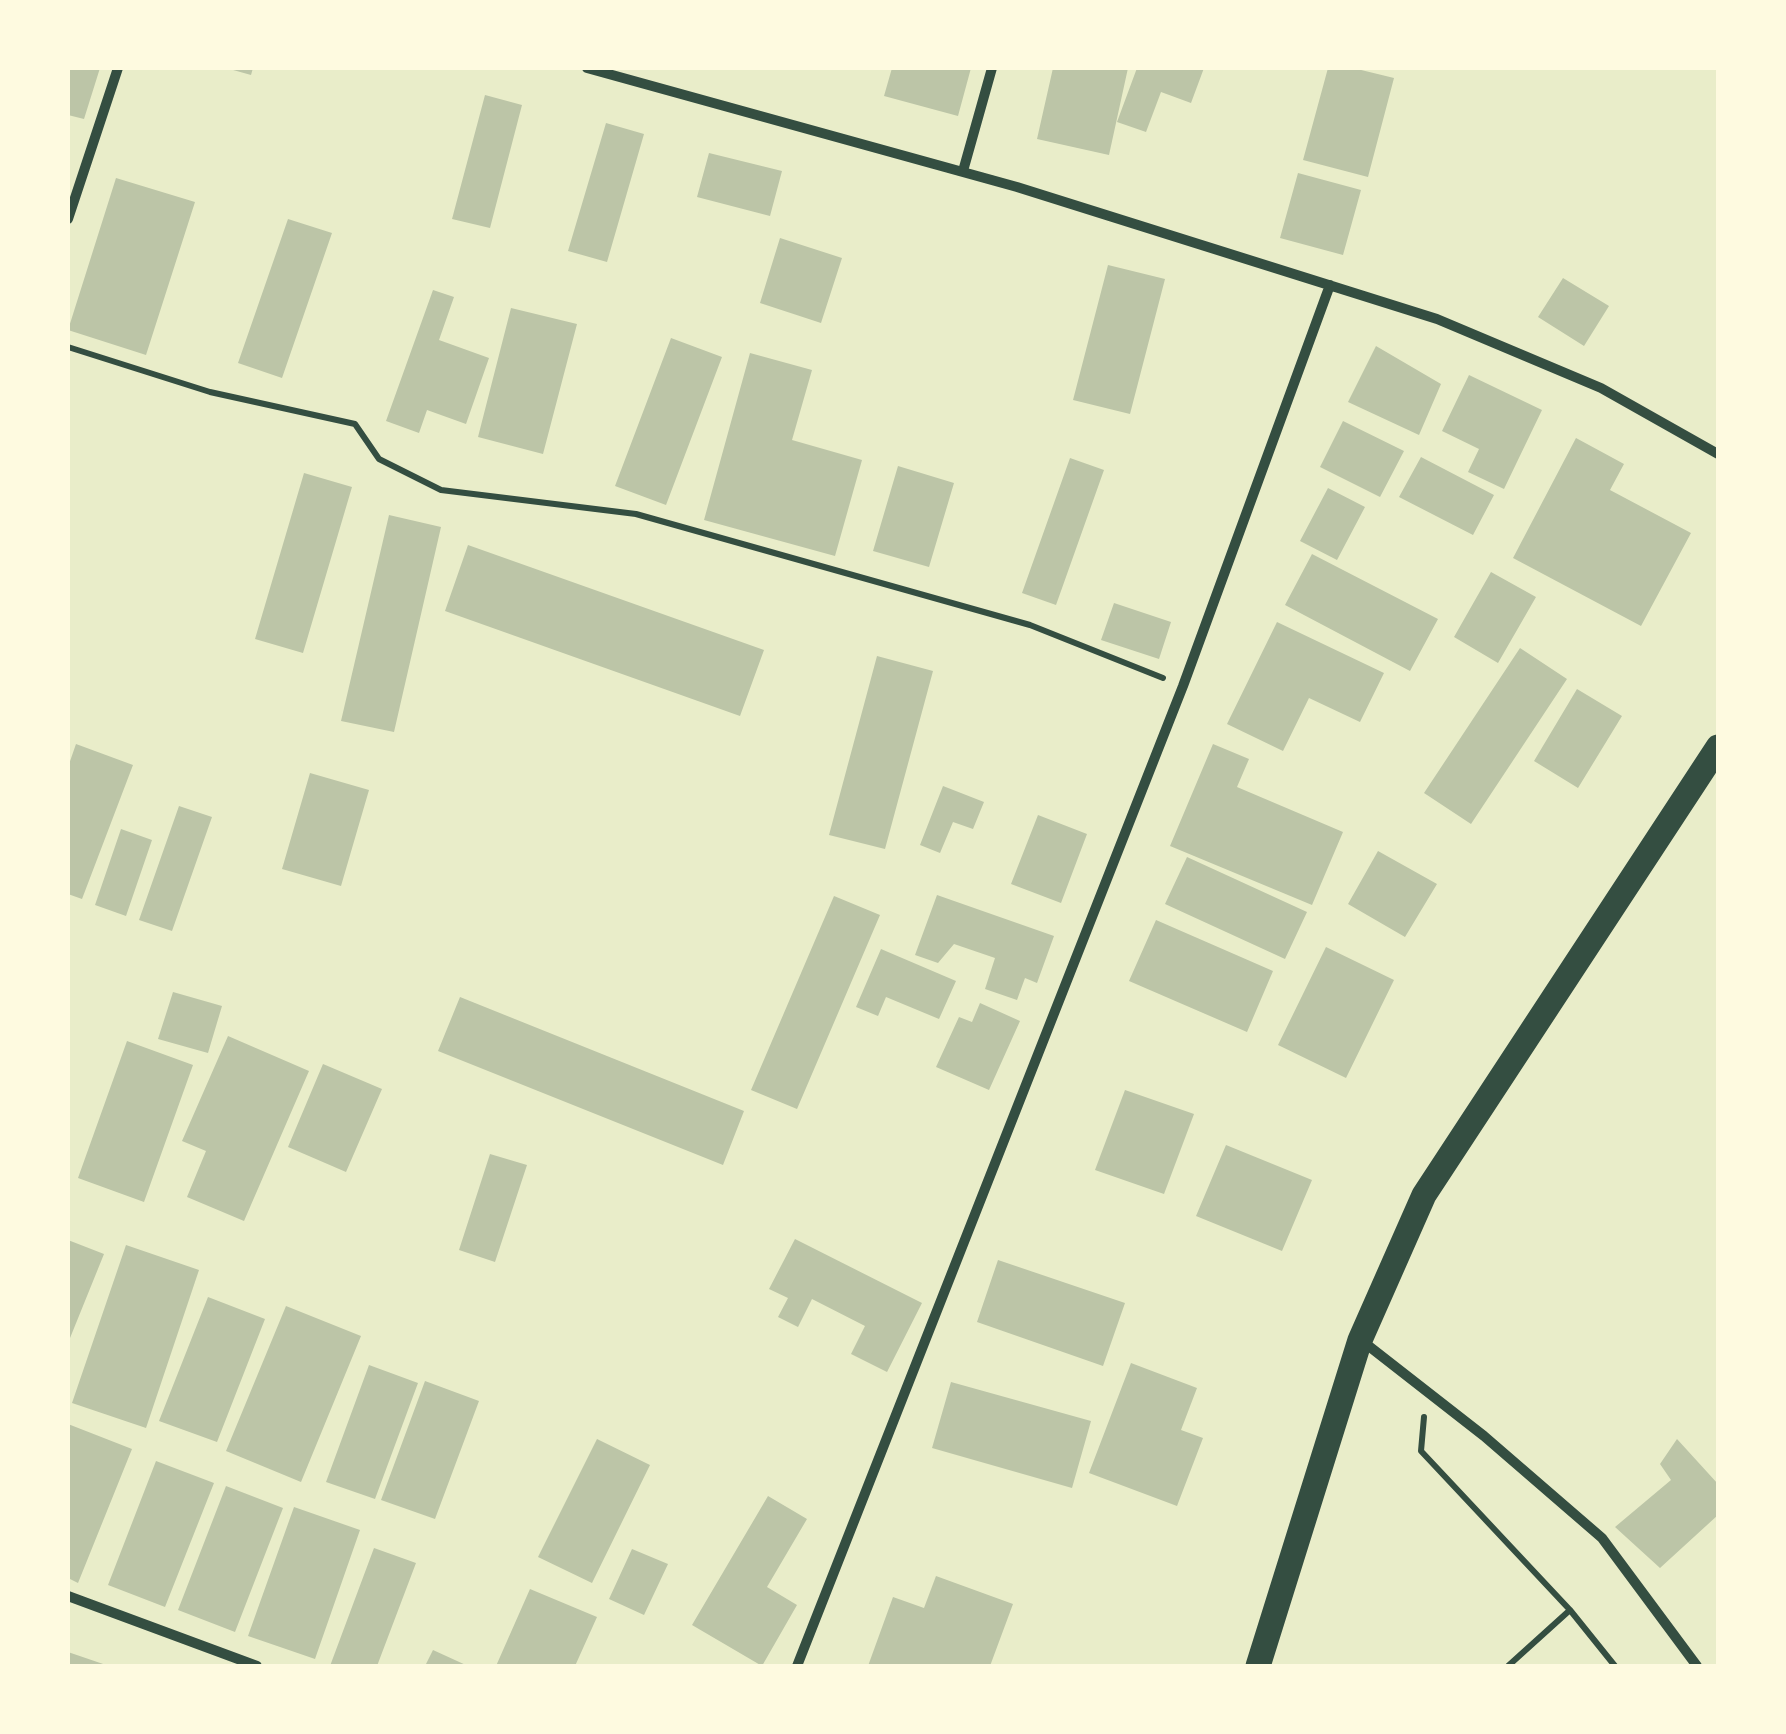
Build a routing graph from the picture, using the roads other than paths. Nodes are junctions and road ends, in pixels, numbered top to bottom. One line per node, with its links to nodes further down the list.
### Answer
1 (118, 68): 5 (street)
2 (588, 68): 4 (street)
3 (992, 68): 4 (street)
4 (963, 171): 6 (street)
5 (68, 219)
6 (1330, 285): 7 (street); 12 (street)
7 (1718, 454)
8 (1718, 748): 9 (highway)
9 (1360, 1340): 13 (highway); 14 (street)
10 (68, 1596): 11 (street)
11 (258, 1666)
12 (798, 1666)
13 (1258, 1666)
14 (1697, 1666)

